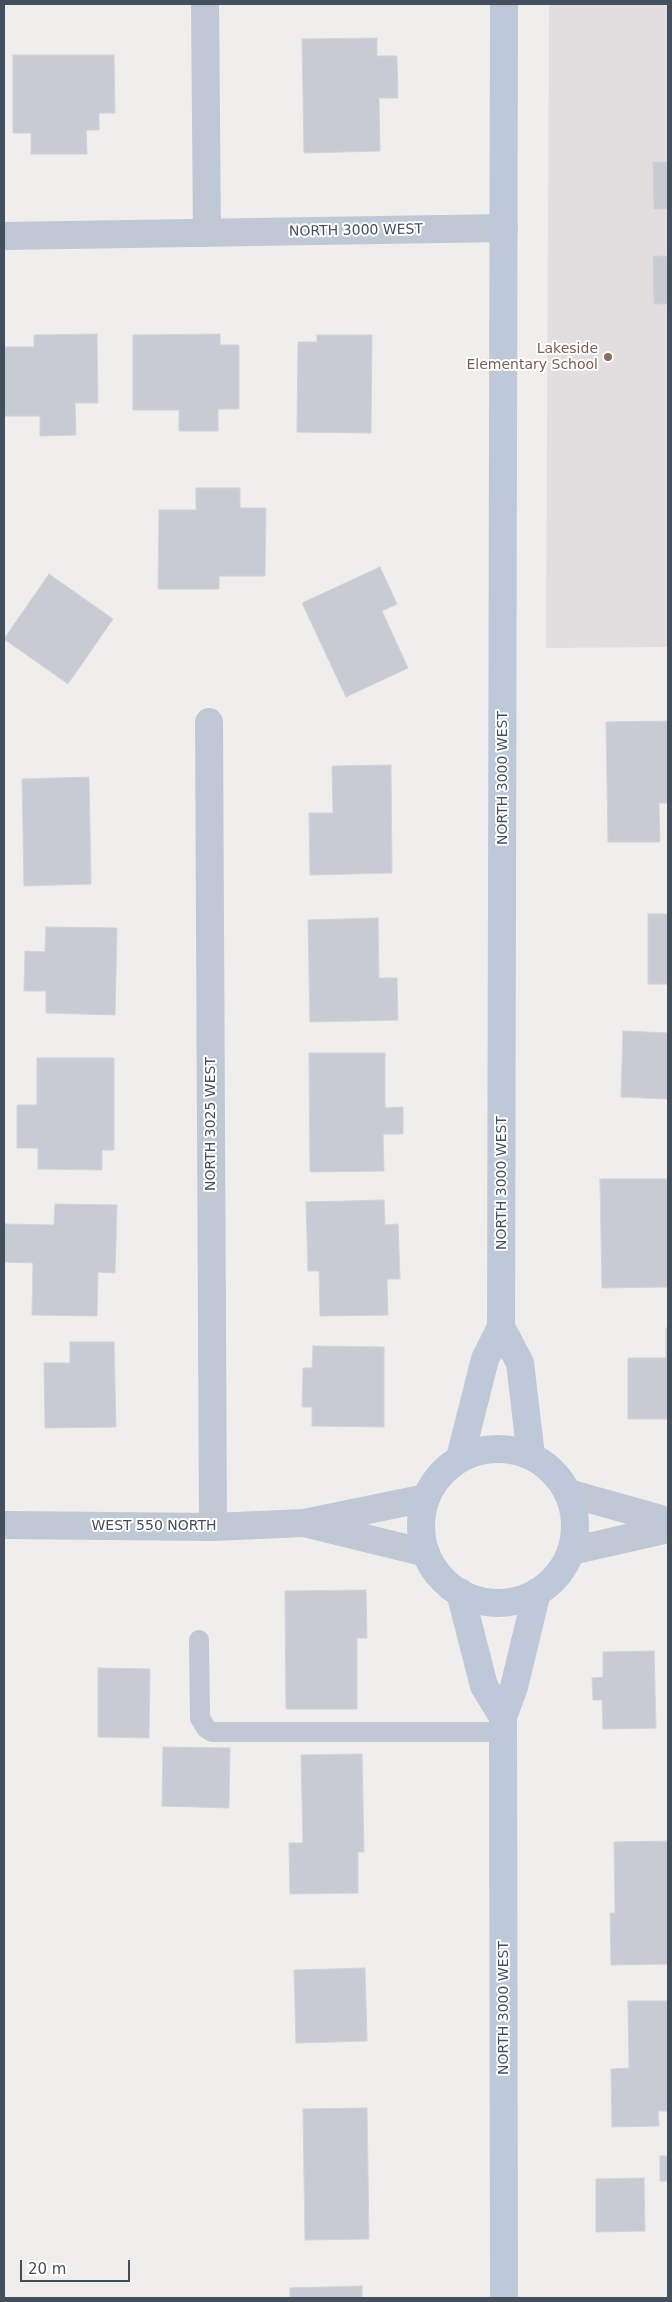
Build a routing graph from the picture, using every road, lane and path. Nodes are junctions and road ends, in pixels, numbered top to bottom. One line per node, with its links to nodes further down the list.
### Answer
1 (205, 4): 4 (street)
2 (504, 4): 3 (main road, NORTH 3000 WEST)
3 (504, 228): 4 (street, NORTH 3000 WEST); 7 (main road, NORTH 3000 WEST)
4 (207, 233): 5 (street, NORTH 3000 WEST)
5 (4, 236)
6 (209, 722): 15 (street, NORTH 3025 WEST)
7 (501, 1327): 8 (main road, NORTH 3000 WEST); 9 (main road, NORTH 3000 WEST)
8 (531, 1456): 9 (main road); 10 (main road)
9 (460, 1458): 11 (main road)
10 (568, 1493): 12 (street); 17 (main road)
11 (426, 1498): 13 (street, WEST 550 NORTH); 18 (main road)
12 (668, 1521)
13 (304, 1523): 15 (street, WEST 550 NORTH); 18 (street, WEST 550 NORTH)
14 (4, 1525): 15 (street, WEST 550 NORTH)
15 (213, 1527)
16 (668, 1529): 17 (street)
17 (571, 1552): 20 (main road)
18 (426, 1553): 19 (main road)
19 (460, 1592): 20 (main road); 22 (main road)
20 (538, 1592): 22 (main road, NORTH 3000 WEST)
21 (199, 1640): 22 (lane)
22 (504, 1725): 23 (main road, NORTH 3000 WEST)
23 (504, 2298)

